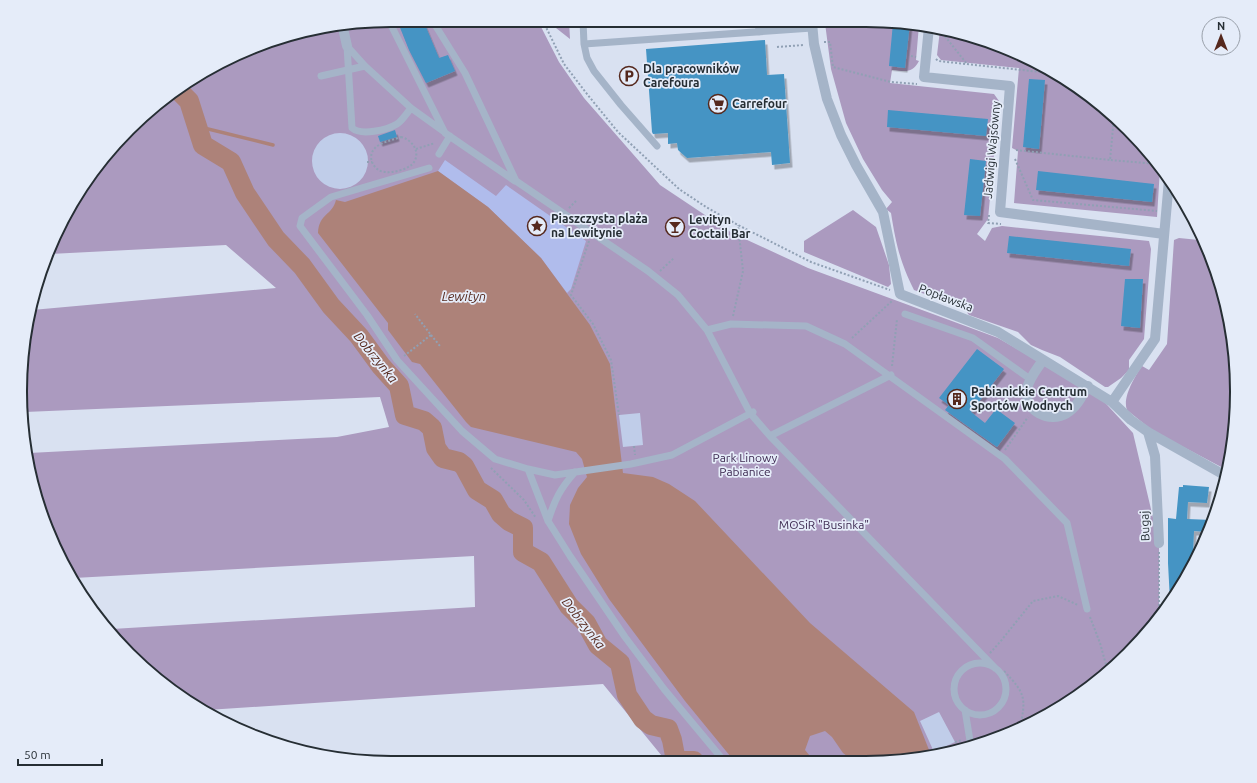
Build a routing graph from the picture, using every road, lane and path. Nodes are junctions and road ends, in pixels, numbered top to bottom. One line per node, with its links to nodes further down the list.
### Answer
1 (392, 27): 22 (lane)
2 (436, 27): 32 (lane)
3 (546, 27): 35 (path)
4 (583, 27): 12 (lane)
5 (758, 27): 9 (lane)
6 (797, 27): 9 (lane)
7 (812, 27): 40 (street, Popławska)
8 (343, 30): 13 (street)
9 (759, 32): 12 (lane)
10 (928, 32): 25 (street, Jadwigi Wajsówny)
11 (943, 35): 15 (path)
12 (584, 44): 23 (lane)
13 (347, 46): 16 (lane); 17 (lane)
14 (936, 58): 15 (path)
15 (967, 64): 18 (path)
16 (365, 66): 17 (lane); 20 (lane)
17 (348, 70): 19 (lane); 20 (lane)
18 (1040, 72)
19 (322, 76)
20 (411, 108): 22 (lane)
21 (1113, 124): 27 (path)
22 (448, 136): 24 (path); 26 (lane); 32 (lane)
23 (657, 146)
24 (416, 149): 29 (path); 29 (path)
25 (1008, 149): 27 (path); 34 (path); 37 (street, Jadwigi Wajsówny)
26 (439, 154)
27 (1110, 160): 30 (path)
28 (367, 162): 29 (path)
29 (372, 162)
30 (1150, 163)
31 (429, 168): 62 (lane)
32 (516, 181): 36 (lane)
33 (1168, 188): 37 (street)
34 (1159, 204)
35 (738, 225): 40 (path); 44 (path)
36 (592, 232): 39 (lane); 57 (path)
37 (1164, 234): 54 (street)
38 (674, 258): 39 (path)
39 (655, 276): 45 (lane)
40 (900, 294): 47 (path); 50 (street, Popławska)
41 (415, 314): 46 (path)
42 (905, 314): 52 (lane)
43 (898, 316): 51 (path)
44 (731, 324): 45 (lane); 47 (lane)
45 (707, 330): 56 (lane)
46 (431, 335): 48 (path); 49 (path)
47 (846, 344): 51 (lane)
48 (440, 346)
49 (407, 354)
50 (1043, 360): 52 (street); 53 (street, Popławska)
51 (891, 376): 59 (lane); 60 (lane)
52 (1030, 379): 55 (street)
53 (1088, 386): 54 (street, Popławska); 55 (street)
54 (1112, 402): 58 (street, Popławska)
55 (1033, 410): 60 (path)
56 (752, 413): 59 (lane); 63 (lane)
57 (619, 415)
58 (1148, 432): 64 (street, Popławska); 67 (street, Bugaj)
59 (770, 436): 70 (lane)
60 (1000, 456): 69 (lane)
61 (486, 463): 65 (path)
62 (528, 469): 63 (lane); 66 (lane)
63 (575, 472): 66 (lane)
64 (1221, 473)
65 (537, 519)
66 (548, 521): 77 (lane)
67 (1159, 543): 68 (path, Bugaj)
68 (1159, 608)
69 (1087, 609): 70 (path); 71 (path)
70 (985, 658): 72 (lane)
71 (1106, 666)
72 (995, 668): 74 (lane); 74 (lane)
73 (1024, 707): 75 (path)
74 (965, 710): 76 (lane)
75 (1021, 721)
76 (970, 741)
77 (719, 756)

